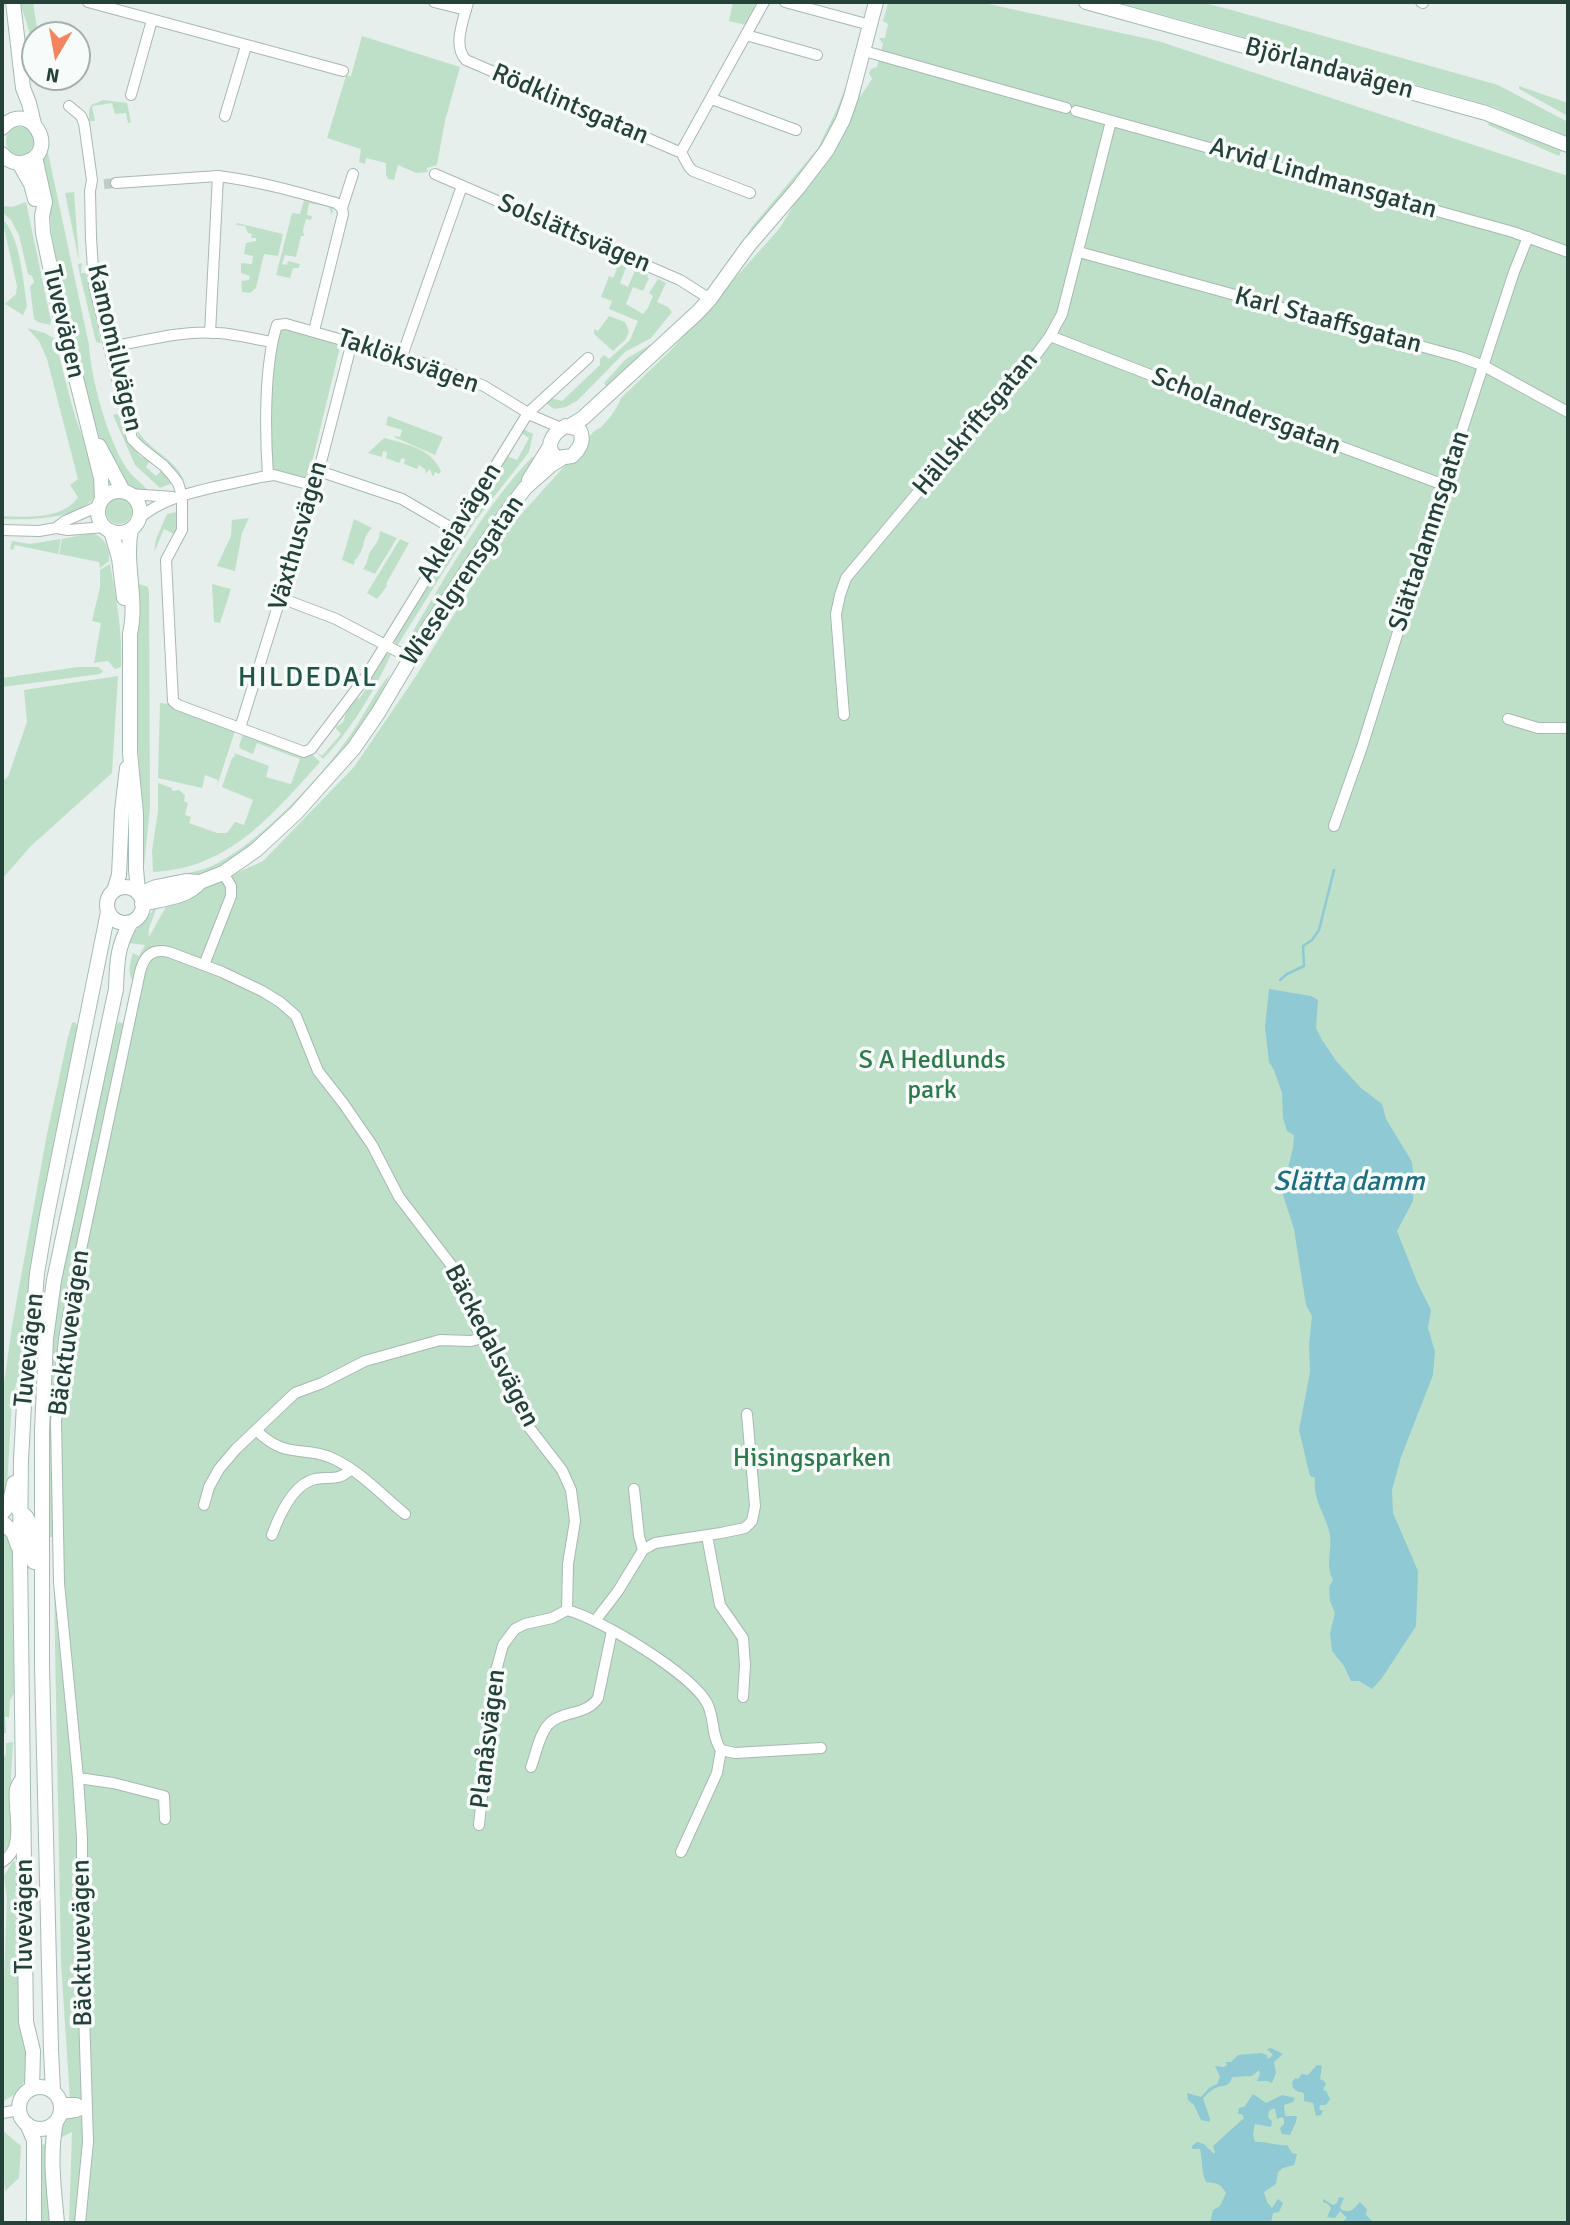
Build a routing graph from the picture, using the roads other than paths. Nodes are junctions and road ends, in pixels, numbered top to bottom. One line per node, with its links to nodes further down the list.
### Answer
1 (12, 2): 16 (main road, Tuvevägen)
2 (434, 2): 8 (street)
3 (764, 2): 11 (street, Rödklintsgatan)
4 (785, 2): 10 (street)
5 (876, 2): 10 (main road, Wieselgrensgatan)
6 (1086, 2): 27 (main road, Björlandavägen)
7 (95, 3): 9 (street)
8 (467, 6): 28 (street, Rödklintsgatan)
9 (152, 20): 12 (street); 19 (street)
10 (870, 25): 13 (main road, Wieselgrensgatan)
11 (746, 35): 14 (street); 20 (street, Rödklintsgatan)
12 (246, 46): 15 (street); 22 (street)
13 (864, 51): 23 (street, Arvid Lindmansgatan); 43 (main road, Wieselgrensgatan)
14 (817, 55)
15 (343, 71)
16 (21, 72)
17 (22, 91): 25 (main road, Tuvevägen)
18 (24, 91): 24 (main road, Tuvevägen)
19 (131, 95)
20 (712, 99): 26 (street); 28 (street, Rödklintsgatan)
21 (69, 106): 49 (street, Kamomillvägen)
22 (225, 116)
23 (1111, 121): 40 (street, Arvid Lindmansgatan); 42 (street, Hällskriftsgatan)
24 (34, 124): 25 (main road, Tuvevägen); 30 (main road, Tuvevägen)
25 (5, 125)
26 (796, 130)
27 (1568, 145)
28 (681, 152): 37 (street, Rödklintsgatan)
29 (2, 154): 31 (main road)
30 (35, 157): 31 (main road); 39 (main road, Tuvevägen)
31 (19, 163): 39 (main road, Tuvevägen)
32 (353, 174): 38 (street)
33 (435, 174): 36 (street, Solslättsvägen)
34 (218, 176): 35 (street); 38 (street); 45 (street)
35 (116, 183)
36 (462, 186): 43 (street, Solslättsvägen); 50 (street)
37 (750, 193)
38 (342, 208): 44 (street)
39 (42, 216): 56 (main road, Tuvevägen)
40 (1528, 237): 41 (street, Arvid Lindmansgatan); 52 (street, Slättadammsgatan)
41 (1568, 252)
42 (1079, 253): 46 (street, Hällskriftsgatan); 52 (street, Karl Staaffsgatan)
43 (710, 299): 53 (main road, Wieselgrensgatan)
44 (314, 331): 47 (street, Taklöksvägen); 48 (street, Taklöksvägen)
45 (210, 333): 47 (street); 49 (street)
46 (1050, 336): 62 (street, Scholandersgatan); 77 (street, Hällskriftsgatan)
47 (272, 342): 61 (street)
48 (352, 342): 50 (street, Taklöksvägen); 60 (street, Växthusvägen)
49 (110, 347): 66 (street, Kamomillvägen)
50 (402, 356): 55 (street, Taklöksvägen)
51 (588, 358): 55 (street, Aklejavägen)
52 (1484, 366): 54 (street, Karl Staaffsgatan); 62 (street, Slättadammsgatan)
53 (629, 377): 57 (main road, Wieselgrensgatan); 58 (main road, Wieselgrensgatan)
54 (1568, 412)
55 (531, 414): 57 (street, Taklöksvägen); 72 (street, Aklejavägen)
56 (89, 426): 65 (main road, Tuvevägen); 67 (main road, Tuvevägen)
57 (558, 435): 58 (main road); 59 (main road); 64 (main road, Wieselgrensgatan)
58 (582, 436): 59 (main road, Wieselgrensgatan)
59 (561, 459): 64 (main road, Wieselgrensgatan)
60 (319, 471): 63 (street, Växthusvägen); 72 (street)
61 (268, 475): 63 (street); 66 (street)
62 (1444, 485): 82 (street, Slättadammsgatan)
63 (315, 486): 73 (street, Växthusvägen)
64 (525, 488): 76 (main road, Wieselgrensgatan)
65 (126, 492): 66 (street); 67 (main road); 68 (main road, Tuvevägen)
66 (178, 497): 68 (street); 79 (street, Aklejavägen)
67 (100, 503): 69 (street); 70 (main road, Tuvevägen)
68 (134, 525): 70 (main road); 74 (main road, Tuvevägen)
69 (56, 528): 70 (street); 71 (street)
70 (108, 529): 74 (main road, Tuvevägen)
71 (2, 530)
72 (455, 530): 75 (street, Aklejavägen)
73 (281, 598): 75 (street); 79 (street, Växthusvägen)
74 (130, 634): 81 (main road, Tuvevägen)
75 (385, 644): 76 (street); 79 (street, Aklejavägen)
76 (410, 659): 83 (main road, Wieselgrensgatan)
77 (844, 715)
78 (1508, 719): 80 (street)
79 (240, 728)
80 (1568, 728)
81 (130, 753): 84 (main road, Tuvevägen); 85 (main road, Tuvevägen)
82 (1334, 826)
83 (223, 873): 85 (main road, Wieselgrensgatan); 88 (street)
84 (114, 891): 85 (main road); 86 (main road, Tuvevägen)
85 (140, 897): 87 (main road, Tuvevägen)
86 (108, 912): 87 (main road); 90 (main road, Tuvevägen)
87 (131, 922): 103 (main road, Tuvevägen)
88 (204, 965): 89 (street, Bäckedalsvägen); 112 (street, Bäcktuvevägen)
89 (482, 1338): 92 (street); 104 (street, Bäckedalsvägen)
90 (25, 1385): 96 (main road, Tuvevägen); 98 (main road)
91 (747, 1414): 100 (street)
92 (257, 1431): 93 (street); 95 (street)
93 (351, 1469): 97 (street); 99 (street)
94 (634, 1489): 101 (street)
95 (204, 1505)
96 (21, 1512): 98 (main road); 102 (main road, Tuvevägen); 103 (main road)
97 (405, 1514)
98 (2, 1515): 102 (main road)
99 (271, 1535)
100 (707, 1536): 101 (street); 107 (street)
101 (643, 1550): 105 (street)
102 (20, 1553): 111 (main road, Tuvevägen)
103 (42, 1575): 118 (main road, Tuvevägen)
104 (567, 1611): 105 (street); 114 (street, Planåsvägen)
105 (596, 1621): 106 (street)
106 (612, 1632): 109 (street); 110 (street)
107 (743, 1697)
108 (821, 1748): 109 (street)
109 (721, 1750): 115 (street)
110 (531, 1767)
111 (23, 1775): 116 (street); 117 (main road, Tuvevägen)
112 (78, 1778): 113 (street); 119 (street, Bäcktuvevägen)
113 (165, 1819)
114 (479, 1825)
115 (681, 1852)
116 (2, 1862)
117 (33, 2088): 118 (main road); 120 (main road)
118 (58, 2107): 119 (street); 122 (main road); 124 (main road, Tuvevägen)
119 (86, 2108): 125 (street, Bäcktuvevägen)
120 (19, 2110): 121 (street); 122 (main road)
121 (2, 2113)
122 (27, 2124): 123 (main road)
123 (34, 2223)
124 (57, 2223)
125 (80, 2223)

